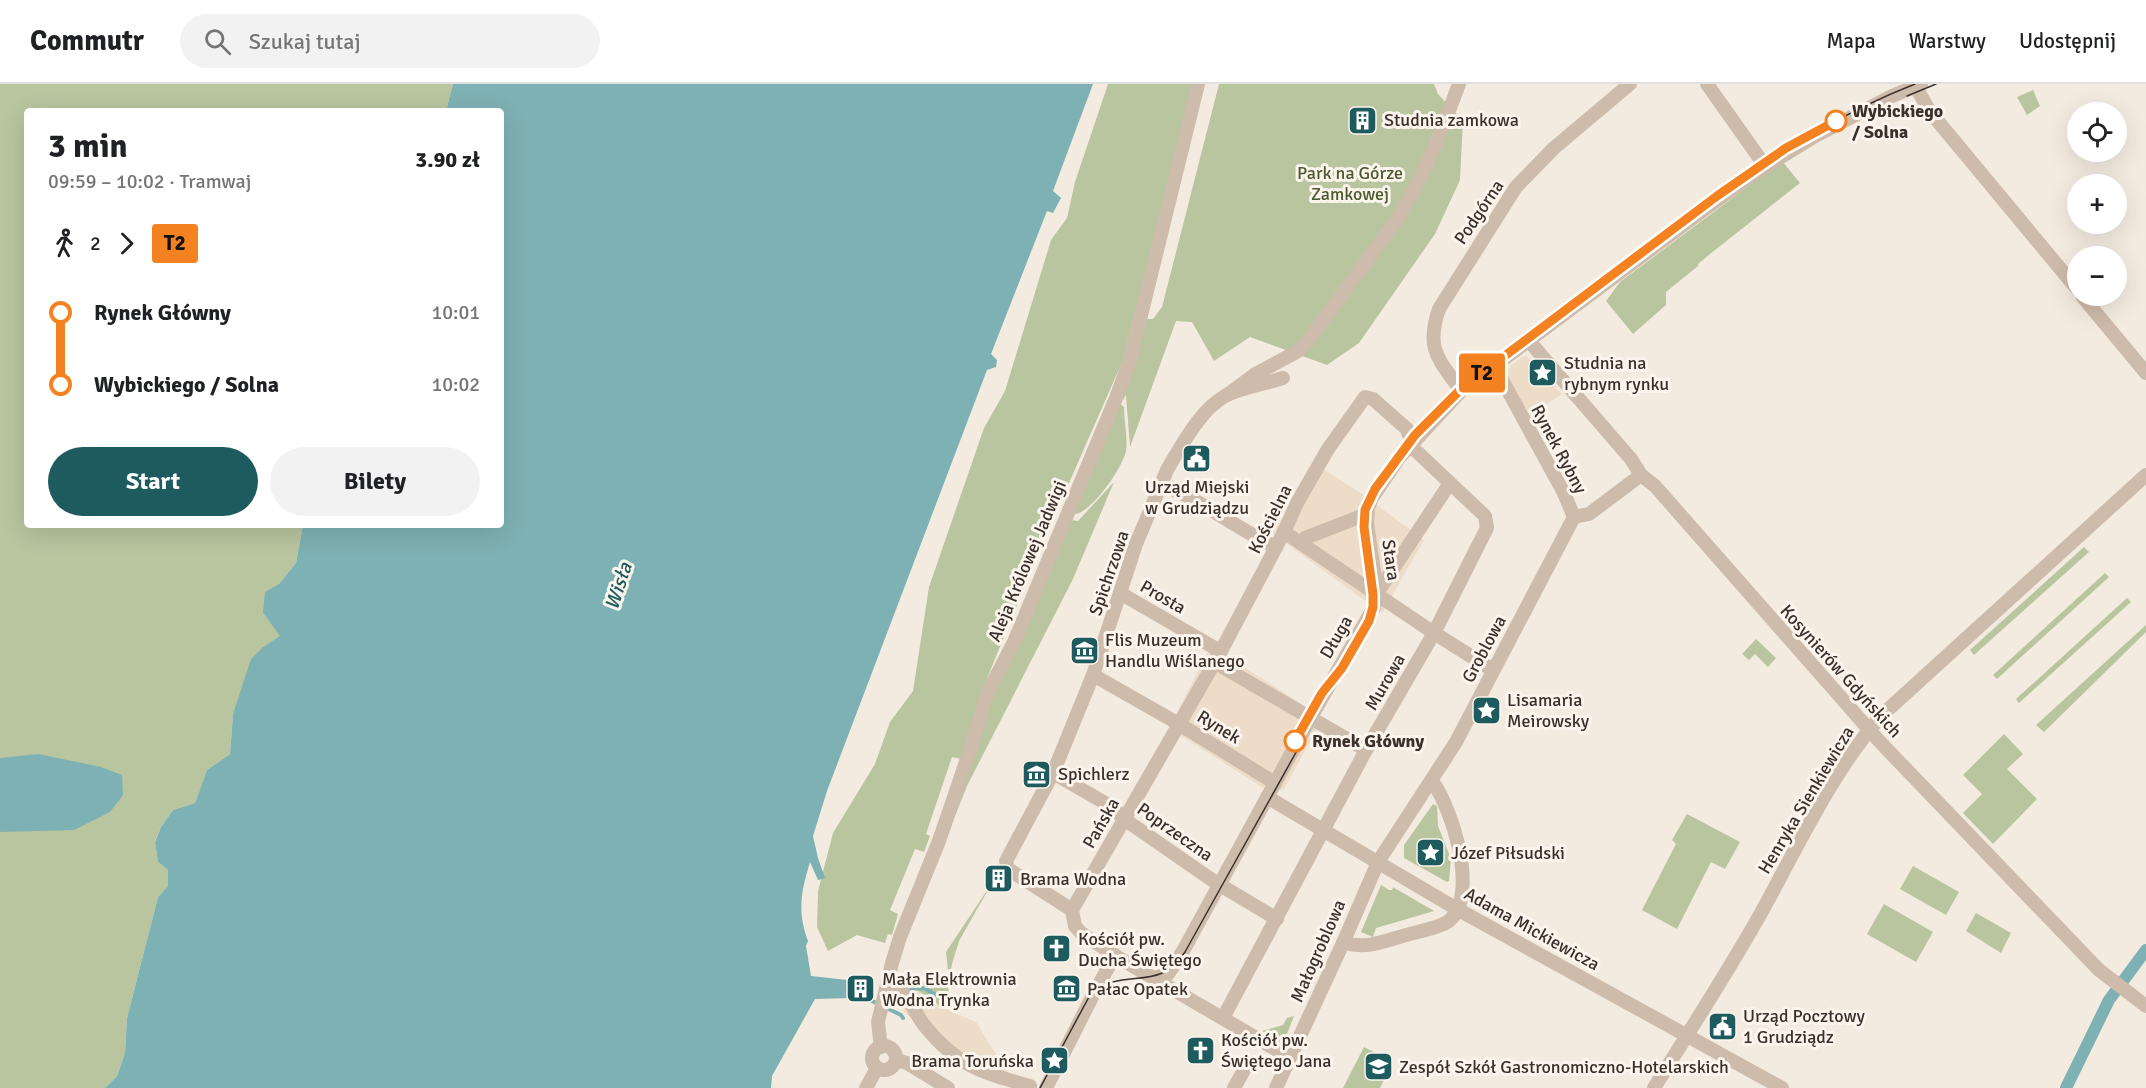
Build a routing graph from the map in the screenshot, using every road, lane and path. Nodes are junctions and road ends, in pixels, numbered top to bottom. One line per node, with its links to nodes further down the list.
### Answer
1 (1198, 84): 49 (street, Aleja Królowej Jadwigi)
2 (1459, 84): 14 (street)
3 (1630, 84): 13 (street, Podgórna)
4 (1707, 84): 6 (street)
5 (1918, 85): 6 (street); 7 (street)
6 (1766, 166): 9 (street)
7 (2067, 277)
8 (2090, 306): 11 (street)
9 (1529, 341): 10 (street); 17 (street, Kosynierów Gdyńskich)
10 (1495, 367): 13 (street); 22 (street, Rynek Rybny)
11 (2146, 373)
12 (1283, 378): 14 (street, Spichrzowa)
13 (1461, 391): 16 (street)
14 (1227, 395): 20 (street, Spichrzowa)
15 (1365, 397): 16 (street, Murowa); 23 (street, Kościelna)
16 (1412, 445): 19 (street, Murowa); 21 (street)
17 (1641, 475): 22 (street); 34 (street, Kosynierów Gdyńskich)
18 (2146, 475): 34 (street, Henryka Sienkiewicza)
19 (1450, 483): 27 (street, Długa); 28 (street, Murowa)
20 (1162, 485): 25 (street); 26 (street, Spichrzowa)
21 (1367, 514): 24 (street); 27 (street, Stara)
22 (1574, 517): 30 (street, Groblowa)
23 (1284, 532): 24 (street); 25 (street, Kościelna)
24 (1301, 543): 27 (street)
25 (1276, 547): 29 (street, Kościelna)
26 (1120, 593): 29 (street, Prosta); 31 (street, Spichrzowa)
27 (1377, 593): 28 (street); 32 (street, Długa)
28 (1434, 633): 30 (street); 35 (street, Murowa)
29 (1217, 656): 32 (street); 33 (street, Rynek)
30 (1493, 670): 37 (street, Groblowa)
31 (1093, 675): 33 (street); 36 (street, Spichrzowa)
32 (1311, 718): 35 (street); 38 (street)
33 (1179, 724): 38 (street, Rynek); 39 (street, Pańska)
34 (1870, 729): 50 (street, Kosynierów Gdyńskich); 52 (street, Henryka Sienkiewicza)
35 (1366, 750): 40 (street, Murowa)
36 (1053, 773): 39 (street, Poprzeczna); 44 (street, Spichrzowa)
37 (1432, 781): 41 (street, Groblowa); 43 (street)
38 (1271, 790): 40 (street, Adama Mickiewicza); 42 (street)
39 (1124, 819): 42 (street, Poprzeczna); 44 (street, Pańska)
40 (1324, 831): 41 (street, Adama Mickiewicza); 45 (street, Murowa)
41 (1378, 862): 43 (street, Adama Mickiewicza); 46 (street, Małogroblowa)
42 (1219, 884): 45 (street, Poprzeczna); 48 (street)
43 (1457, 909): 46 (street); 52 (street, Adama Mickiewicza)
44 (1072, 910): 47 (street)
45 (1276, 919): 51 (street, Murowa)
46 (1343, 943): 54 (street, Małogroblowa)
47 (1115, 956): 48 (street); 58 (street)
48 (1154, 978): 51 (street)
49 (890, 987): 53 (street, Aleja Królowej Jadwigi); 59 (street)
50 (2146, 1006)
51 (1223, 1018): 54 (street)
52 (1687, 1035): 64 (street, Henryka Sienkiewicza); 65 (street, Adama Mickiewicza)
53 (881, 1047): 55 (street); 56 (street)
54 (1289, 1057): 63 (street, Małogroblowa)
55 (896, 1060): 56 (street); 61 (street)
56 (877, 1068): 60 (street)
57 (1244, 1070): 62 (street)
58 (1049, 1083)
59 (1030, 1086)
60 (866, 1088)
61 (948, 1088)
62 (1234, 1088)
63 (1276, 1088)
64 (1654, 1088)
65 (1782, 1088)

